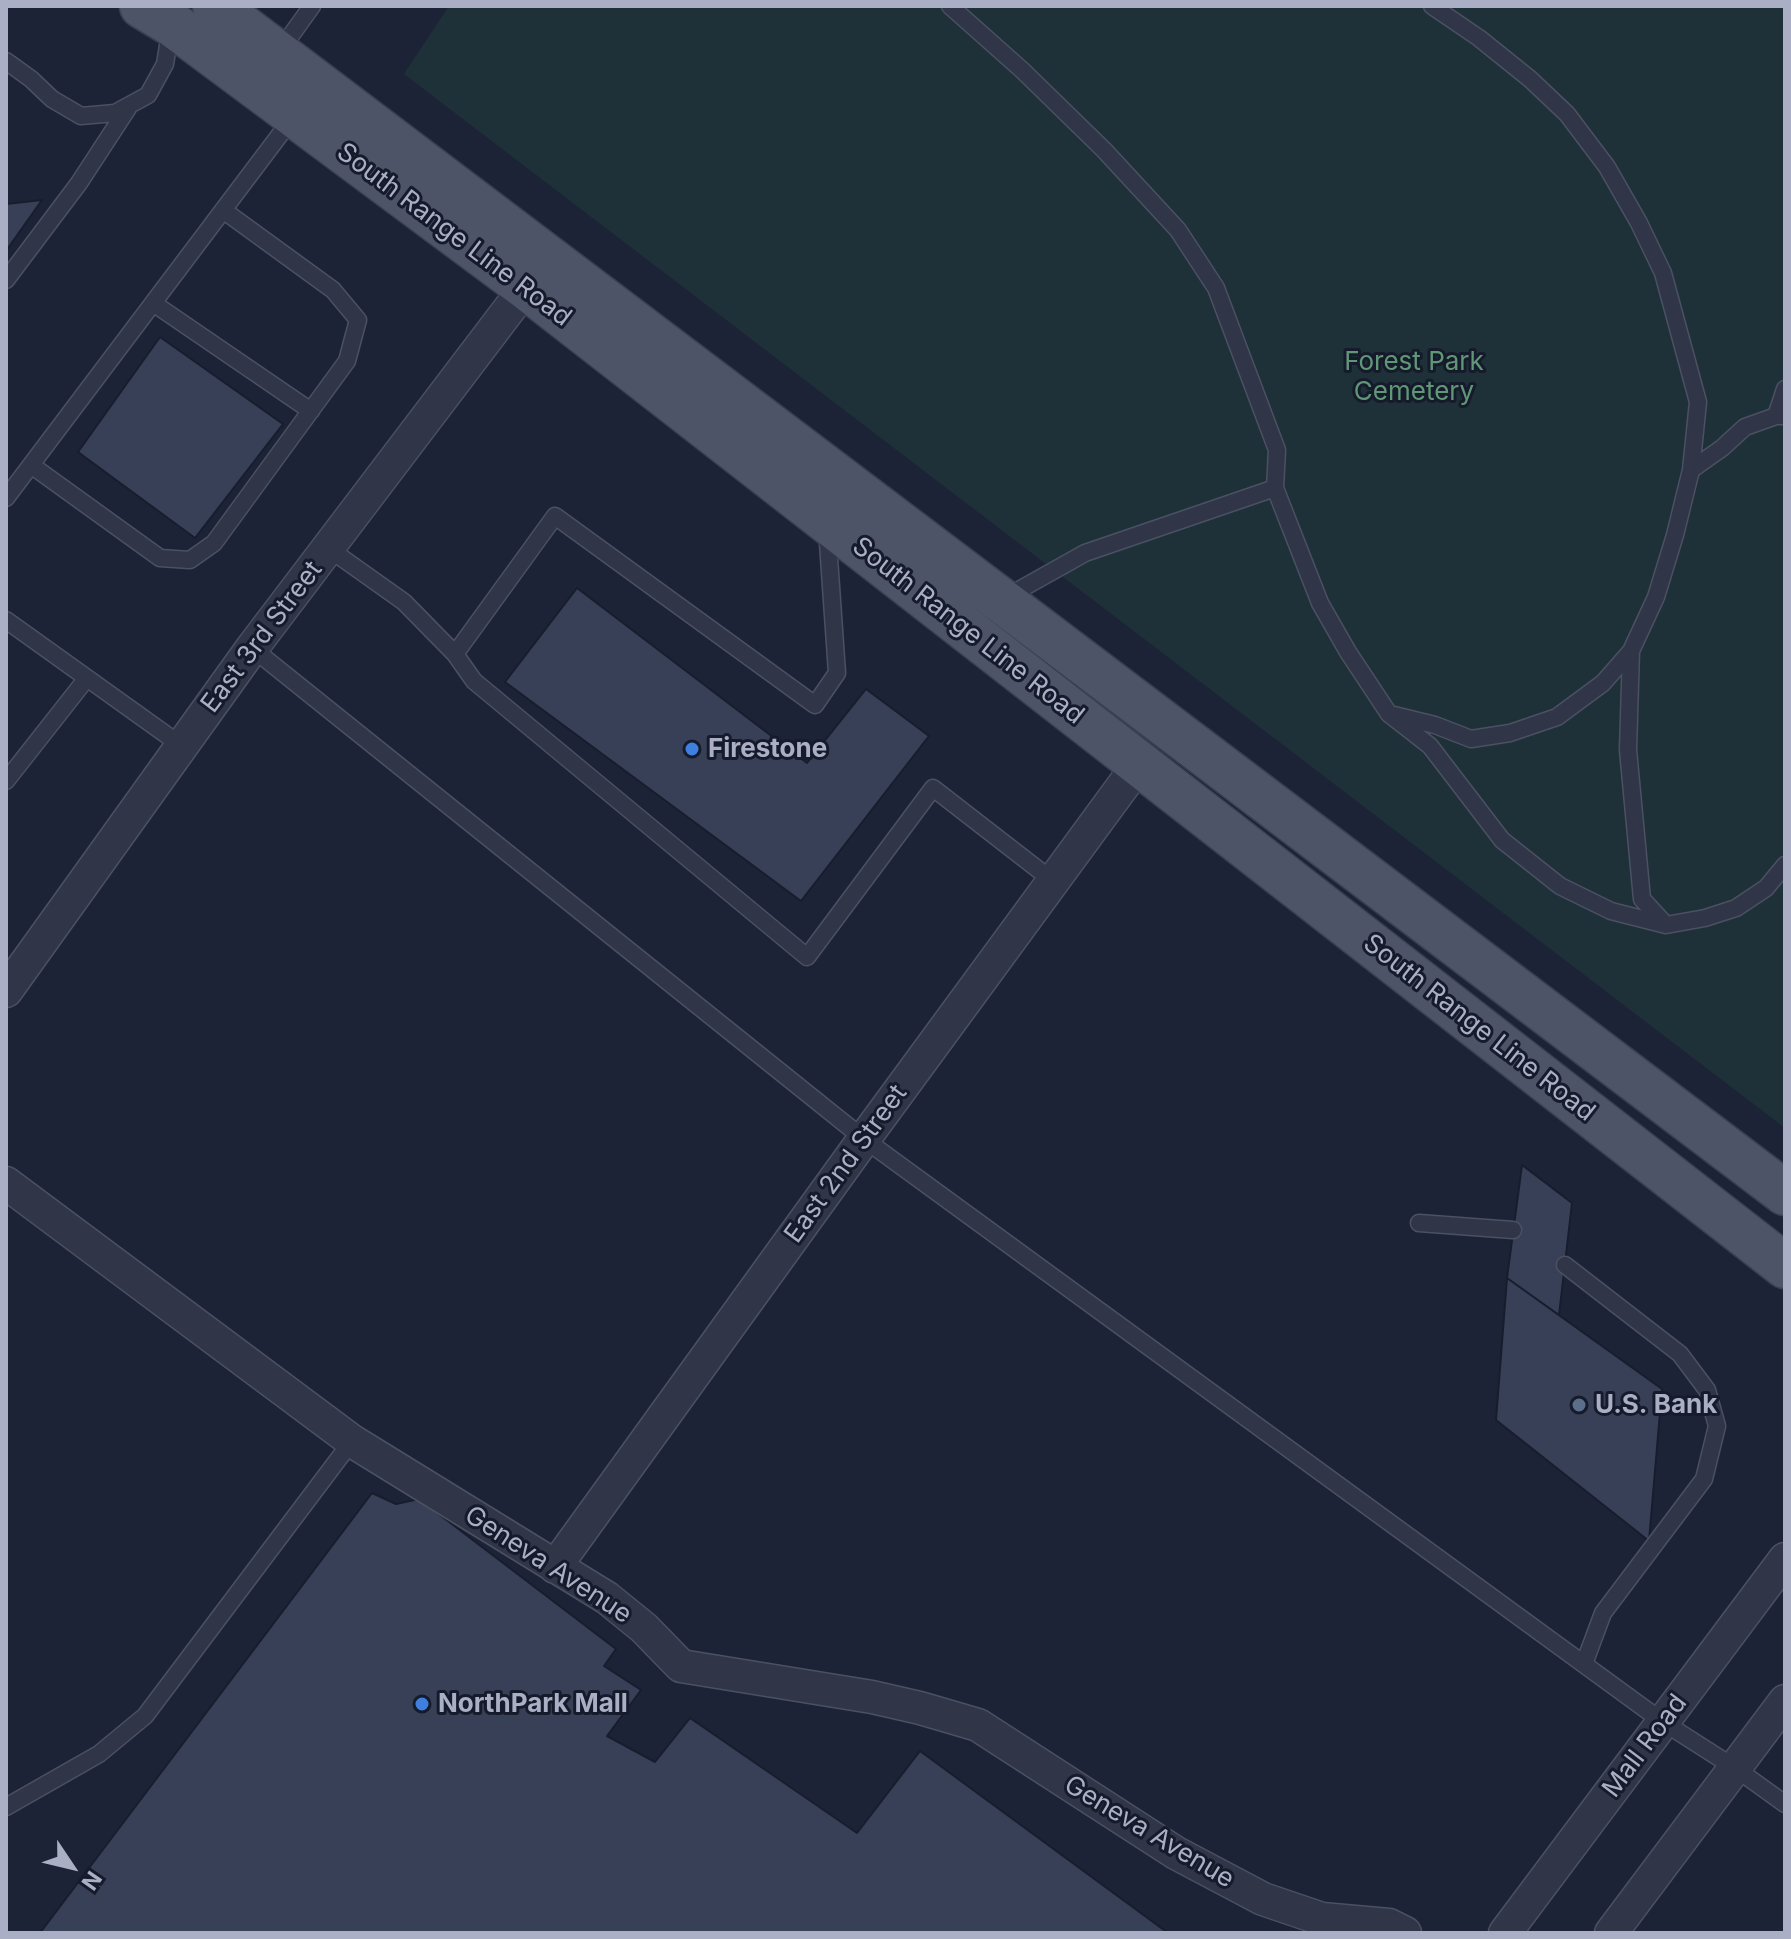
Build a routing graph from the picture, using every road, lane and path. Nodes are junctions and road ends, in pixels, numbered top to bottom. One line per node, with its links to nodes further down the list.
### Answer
1 (215, 6): 6 (main road, South Range Line Road)
2 (312, 6): 6 (lane)
3 (950, 6): 19 (lane)
4 (1432, 6): 18 (lane)
5 (157, 15): 8 (lane); 9 (main road, South Range Line Road)
6 (278, 53): 23 (main road, South Range Line Road)
7 (6, 61): 8 (lane)
8 (129, 106): 11 (lane)
9 (295, 116): 10 (lane); 12 (main road, South Range Line Road)
10 (223, 210): 13 (lane); 15 (lane)
11 (6, 280)
12 (526, 287): 21 (main road, South Range Line Road); 22 (street, East 3rd Street)
13 (153, 303): 15 (lane); 17 (lane)
14 (1785, 389): 16 (lane)
15 (311, 411): 17 (lane)
16 (1780, 416): 18 (lane)
17 (31, 465): 20 (lane)
18 (1691, 470): 26 (lane)
19 (1275, 488): 23 (lane); 29 (lane)
20 (6, 498)
21 (827, 521): 27 (lane); 31 (main road, South Range Line Road)
22 (328, 548): 25 (street, East 3rd Street); 27 (lane)
23 (1001, 600): 39 (main road, South Range Line Road)
24 (6, 620): 28 (lane)
25 (252, 648): 30 (street, East 3rd Street); 37 (lane)
26 (1631, 651): 29 (lane); 35 (lane)
27 (455, 654): 34 (lane)
28 (87, 678): 30 (lane); 32 (lane)
29 (1389, 714): 35 (lane)
30 (182, 746): 36 (street, East 3rd Street)
31 (1139, 764): 34 (street, East 2nd Street); 43 (main road, South Range Line Road)
32 (6, 781)
33 (1785, 865): 35 (lane)
34 (1053, 881): 37 (street, East 2nd Street)
35 (1666, 925)
36 (6, 991)
37 (864, 1139): 46 (street, East 2nd Street); 47 (lane)
38 (12, 1193): 44 (street, Geneva Avenue)
39 (1785, 1193)
40 (1419, 1223): 41 (lane)
41 (1513, 1230)
42 (1565, 1265): 47 (lane)
43 (1785, 1266)
44 (352, 1441): 46 (street, Geneva Avenue); 52 (lane)
45 (1785, 1559): 49 (street, Mall Road)
46 (555, 1567): 53 (street, Geneva Avenue)
47 (1584, 1664): 49 (lane)
48 (1785, 1701): 50 (street)
49 (1663, 1722): 50 (lane); 54 (street, Mall Road)
50 (1735, 1768): 51 (lane); 55 (street)
51 (1785, 1804)
52 (6, 1807)
53 (1405, 1933)
54 (1505, 1933)
55 (1611, 1933)

